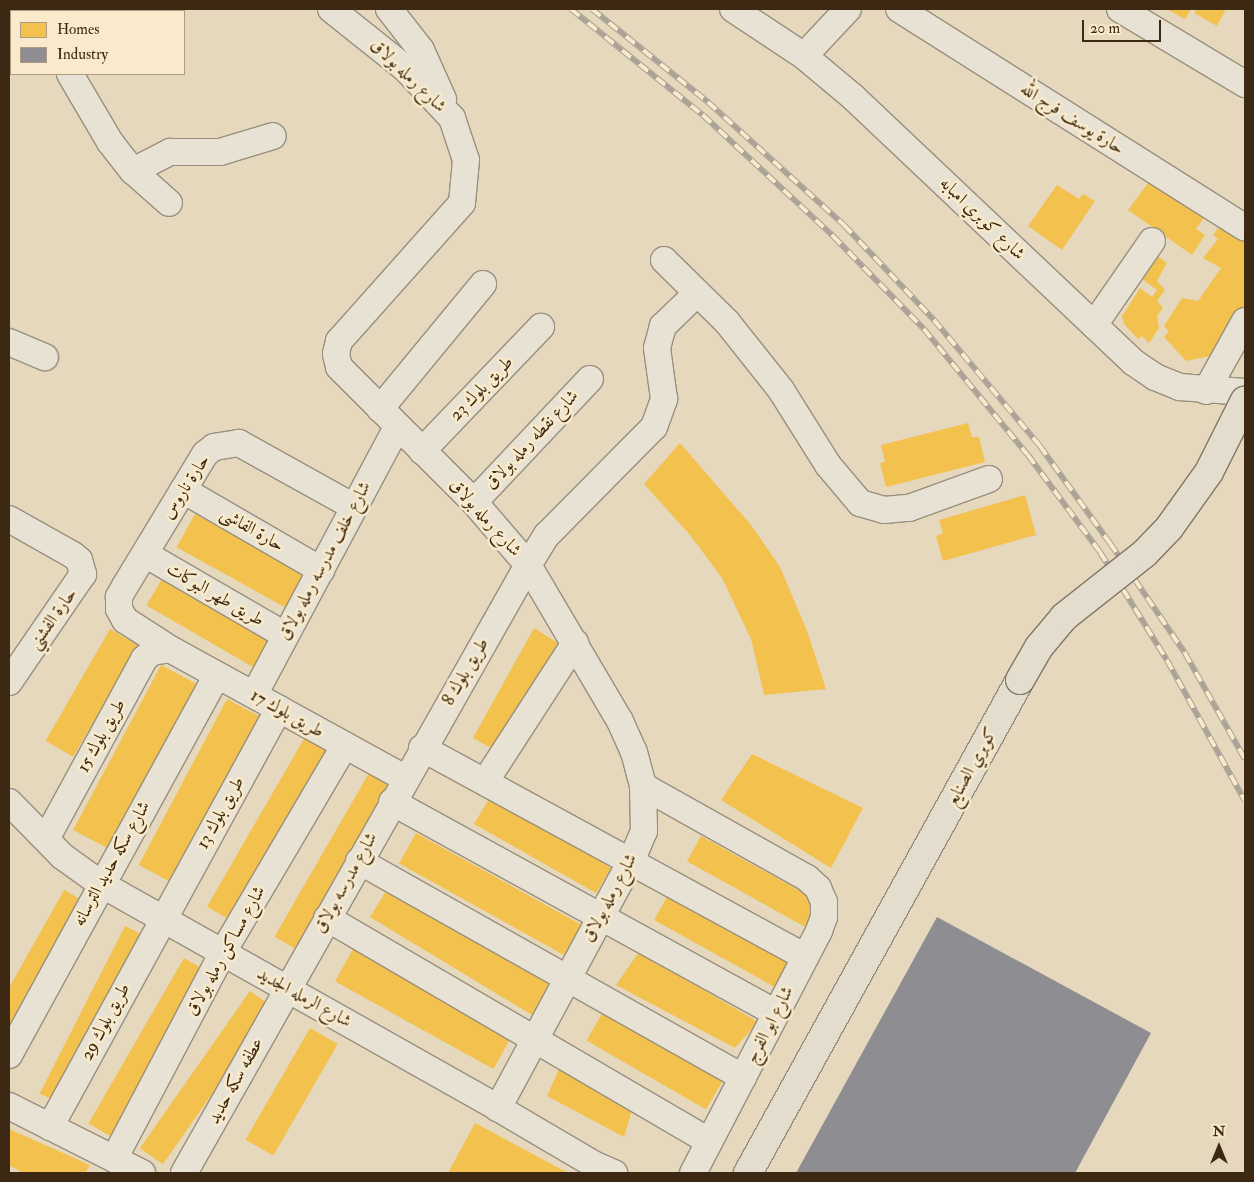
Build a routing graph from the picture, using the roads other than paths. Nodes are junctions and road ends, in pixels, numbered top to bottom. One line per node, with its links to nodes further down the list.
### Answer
1 (331, 9): 10 (street, شارع رمله بولاق)
2 (389, 9): 10 (street)
3 (733, 9): 7 (street, شارع كوبري امبابه)
4 (848, 9): 7 (street)
5 (899, 9): 14 (street, حارة يوسف فرج الله)
6 (1120, 9): 9 (street)
7 (804, 56): 20 (street, شارع كوبري امبابه)
8 (71, 75): 12 (street)
9 (1245, 84)
10 (452, 118): 28 (street, شارع رمله بولاق)
11 (273, 136): 12 (street)
12 (132, 171): 13 (street)
13 (169, 203)
14 (1245, 228)
15 (1152, 241): 20 (street)
16 (664, 260): 18 (street)
17 (484, 284): 28 (street, شارع خلف مدرسه رمله بولاق)
18 (697, 293): 30 (street); 36 (street, طريق بلوك 8)
19 (1245, 321): 25 (street)
20 (1094, 325): 25 (street, شارع كوبري امبابه)
21 (541, 326): 29 (street, طريق بلوك 23)
22 (9, 342): 23 (street)
23 (45, 357)
24 (590, 379): 32 (street, شارع نقطه رمله بولاق)
25 (1206, 391): 26 (street, شارع كوبري امبابه)
26 (1245, 392)
27 (1245, 400): 75 (main road, كوبري الصنايع, bridge)
28 (389, 418): 29 (street, شارع رمله بولاق); 33 (street, شارع خلف مدرسه رمله بولاق)
29 (422, 450): 32 (street, شارع رمله بولاق)
30 (990, 479)
31 (183, 490): 33 (street, حارة ناروس); 35 (street, حارة ناروس); 37 (street, حارة الفاشى)
32 (474, 502): 36 (street, شارع رمله بولاق)
33 (354, 508): 37 (street, شارع خلف مدرسه رمله بولاق)
34 (9, 519): 41 (street, حارة الفشني)
35 (145, 554): 38 (street, طريق طهر البوكات); 40 (street, حارة ناروس)
36 (528, 565): 39 (street, شارع رمله بولاق); 46 (street, طريق بلوك 8)
37 (321, 570): 38 (street, شارع خلف مدرسه رمله بولاق)
38 (285, 635): 43 (street, شارع خلف مدرسه رمله بولاق)
39 (575, 643): 48 (street); 49 (street, شارع رمله بولاق)
40 (170, 649): 42 (street, طريق بلوك 17); 52 (street, طريق بلوك 15)
41 (12, 670)
42 (217, 675): 43 (street, طريق بلوك 17); 55 (street, شارع سكه حديد الترسانه)
43 (254, 695): 44 (street, طريق بلوك 17)
44 (279, 709): 45 (street, طريق بلوك 17); 57 (street, طريق بلوك 13)
45 (345, 745): 47 (street, طريق بلوك 17); 59 (street, شارع مساكن رمله بولاق)
46 (422, 748): 47 (street, طريق بلوك 8); 48 (street)
47 (405, 778): 51 (street, شارع مدرسه بولاق)
48 (485, 782): 54 (street)
49 (643, 786): 54 (street, شارع رمله بولاق); 60 (street, شارع ابو الفرج)
50 (9, 802): 52 (street, شارع الرمله الجديد)
51 (392, 802): 53 (street, شارع مدرسه بولاق); 56 (street)
52 (46, 839): 55 (street, شارع الرمله الجديد)
53 (359, 861): 58 (street, شارع مدرسه بولاق); 61 (street)
54 (631, 862): 56 (street, شارع رمله بولاق); 60 (street)
55 (100, 884): 57 (street, شارع الرمله الجديد); 65 (street, شارع سكه حديد الترسانه)
56 (601, 917): 61 (street, شارع رمله بولاق); 63 (street)
57 (163, 918): 59 (street, شارع الرمله الجديد); 69 (street, طريق بلوك 29)
58 (327, 918): 62 (street, شارع مدرسه بولاق); 64 (street)
59 (223, 952): 62 (street, شارع الرمله الجديد); 71 (street, شارع مساكن رمله بولاق)
60 (806, 956): 63 (street, شارع ابو الفرج)
61 (568, 978): 64 (street, شارع رمله بولاق); 66 (street)
62 (287, 988): 68 (street, شارع الرمله الجديد); 72 (street, عطفه سكه حديد)
63 (776, 1014): 66 (street, شارع ابو الفرج)
64 (535, 1039): 68 (street, شارع رمله بولاق); 70 (street)
65 (9, 1055)
66 (743, 1076): 70 (street, شارع ابو الفرج)
67 (9, 1106): 69 (street)
68 (498, 1108): 73 (street, شارع الرمله الجديد)
69 (50, 1127): 71 (street)
70 (709, 1141): 74 (street, شارع ابو الفرج)
71 (125, 1168)
72 (184, 1173)
73 (614, 1173)
74 (693, 1173)
75 (748, 1173)

